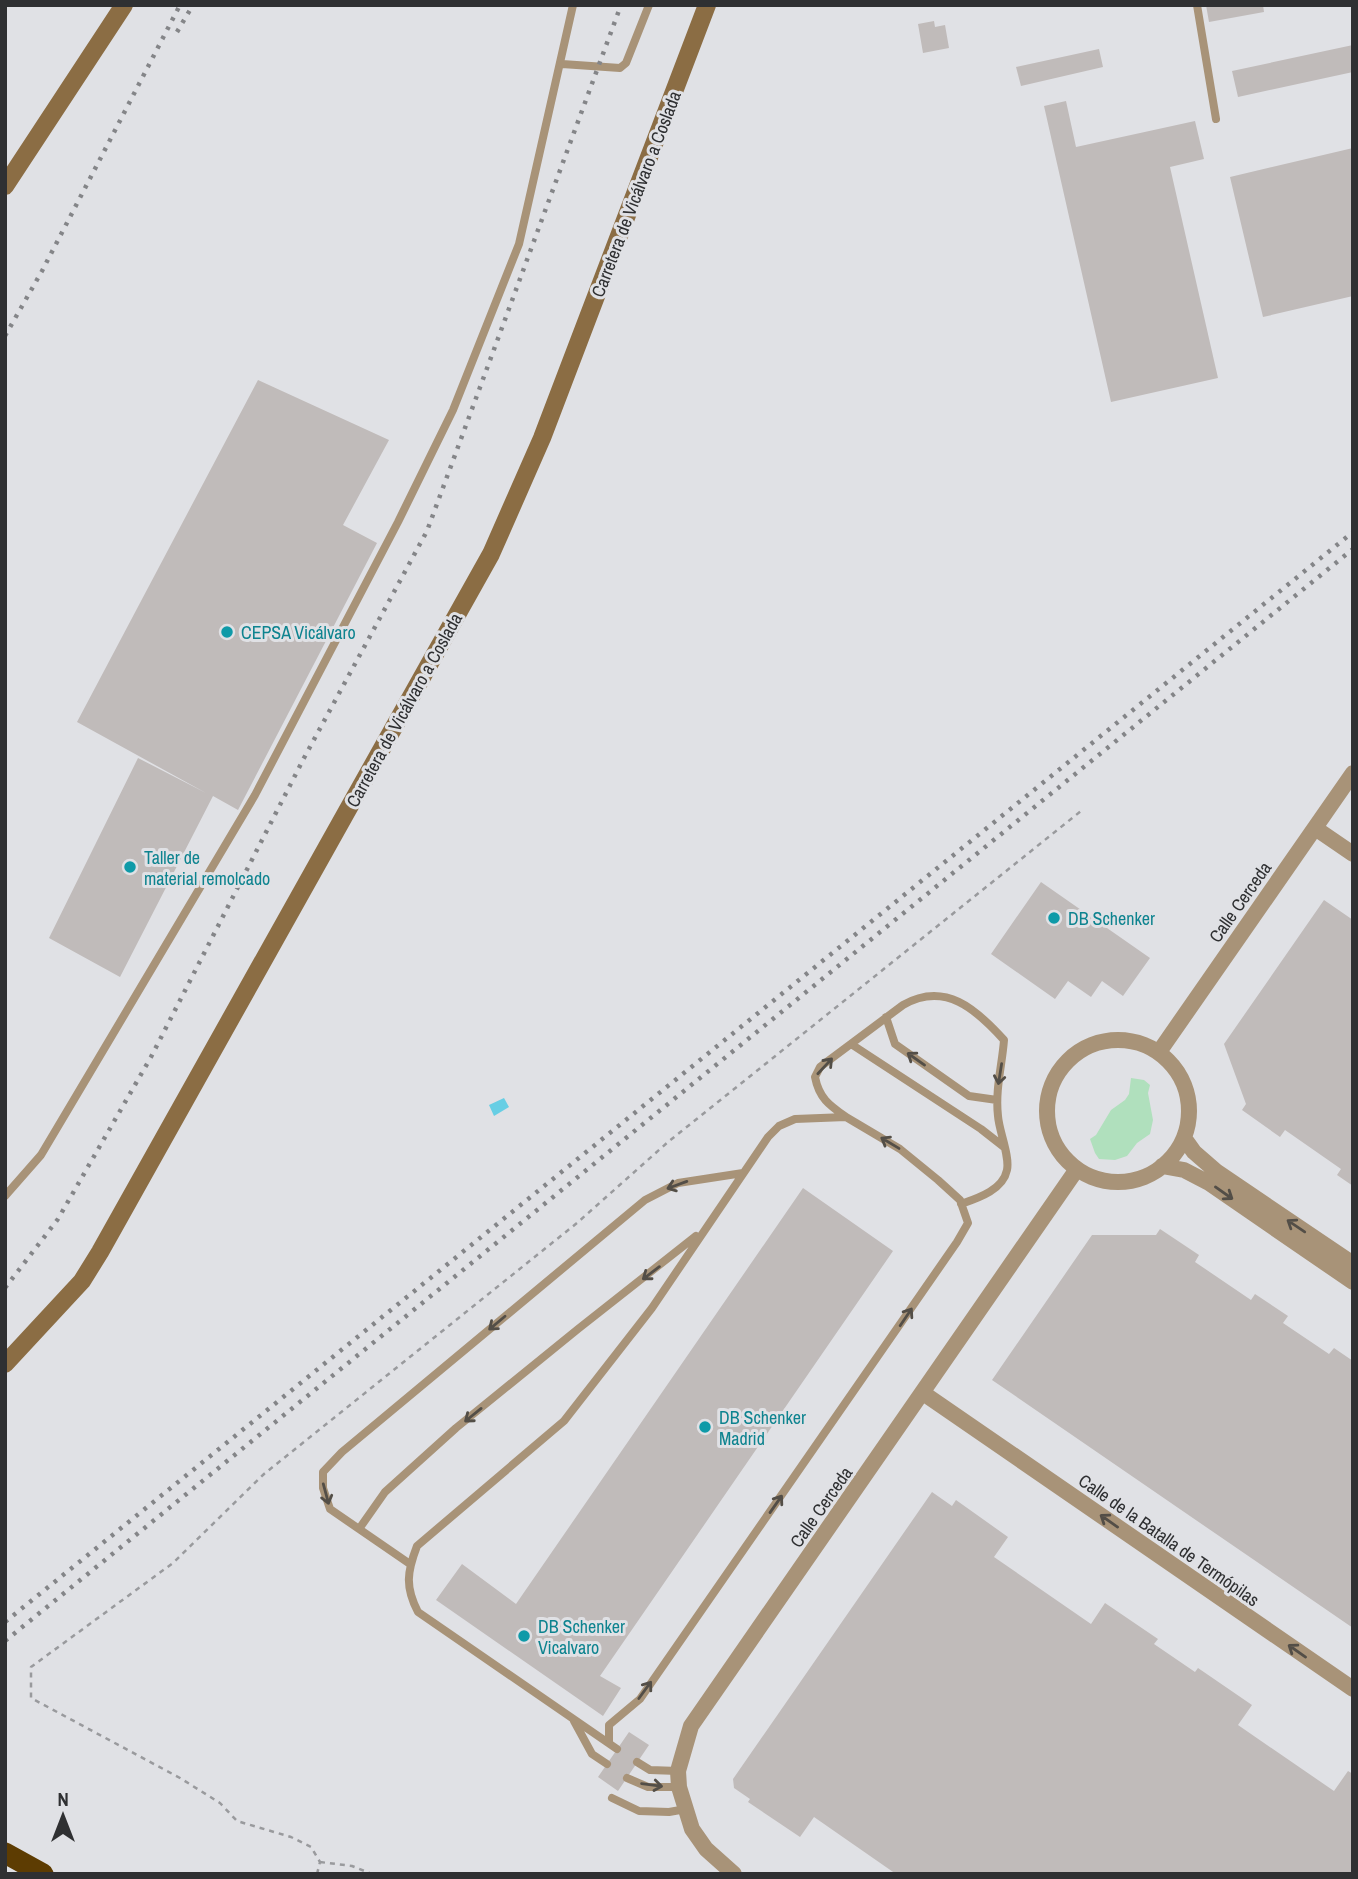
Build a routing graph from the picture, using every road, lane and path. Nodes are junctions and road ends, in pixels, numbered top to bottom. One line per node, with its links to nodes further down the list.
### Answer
1 (124, 5): 8 (street)
2 (573, 5): 6 (lane)
3 (649, 5): 6 (lane)
4 (708, 5): 27 (street, Carretera de Vicálvaro a Coslada)
5 (1197, 5): 7 (lane)
6 (562, 64): 22 (lane)
7 (1216, 119)
8 (5, 187)
9 (1353, 774): 10 (street, Calle Cerceda)
10 (1315, 828): 11 (street); 14 (street, Calle Cerceda)
11 (1353, 854)
12 (886, 1017): 13 (lane); 15 (lane, one-way to 12); 15 (lane, one-way to 15)
13 (851, 1044): 16 (lane, one-way to 13); 18 (lane)
14 (1159, 1052): 17 (street); 20 (street)
15 (997, 1100): 18 (lane)
16 (846, 1117): 21 (lane); 23 (lane, one-way to 16)
17 (1184, 1138): 19 (street); 25 (street, one-way to 17)
18 (1004, 1147): 23 (lane)
19 (1162, 1166): 20 (street); 26 (street, one-way to 26)
20 (1077, 1169): 28 (street, Calle Cerceda)
21 (743, 1173): 24 (lane); 29 (lane, one-way to 29)
22 (5, 1196)
23 (961, 1204): 33 (lane, one-way to 23)
24 (704, 1230): 29 (lane, one-way to 29); 30 (lane)
25 (1353, 1264)
26 (1353, 1282)
27 (5, 1364)
28 (923, 1393): 31 (street, Calle de la Batalla de Termópilas, one-way to 28); 38 (street, Calle Cerceda)
29 (359, 1529): 30 (lane)
30 (410, 1564): 32 (lane)
31 (1353, 1689)
32 (573, 1718): 33 (lane); 36 (lane)
33 (609, 1743): 34 (lane)
34 (617, 1749)
35 (637, 1762): 38 (lane)
36 (607, 1764)
37 (627, 1778): 38 (lane, one-way to 38)
38 (678, 1779): 40 (street)
39 (612, 1798): 40 (lane)
40 (686, 1809): 45 (street)
41 (5, 1853): 43 (highway)
42 (320, 1862): 44 (path)
43 (43, 1874)
44 (372, 1874)
45 (734, 1874)

